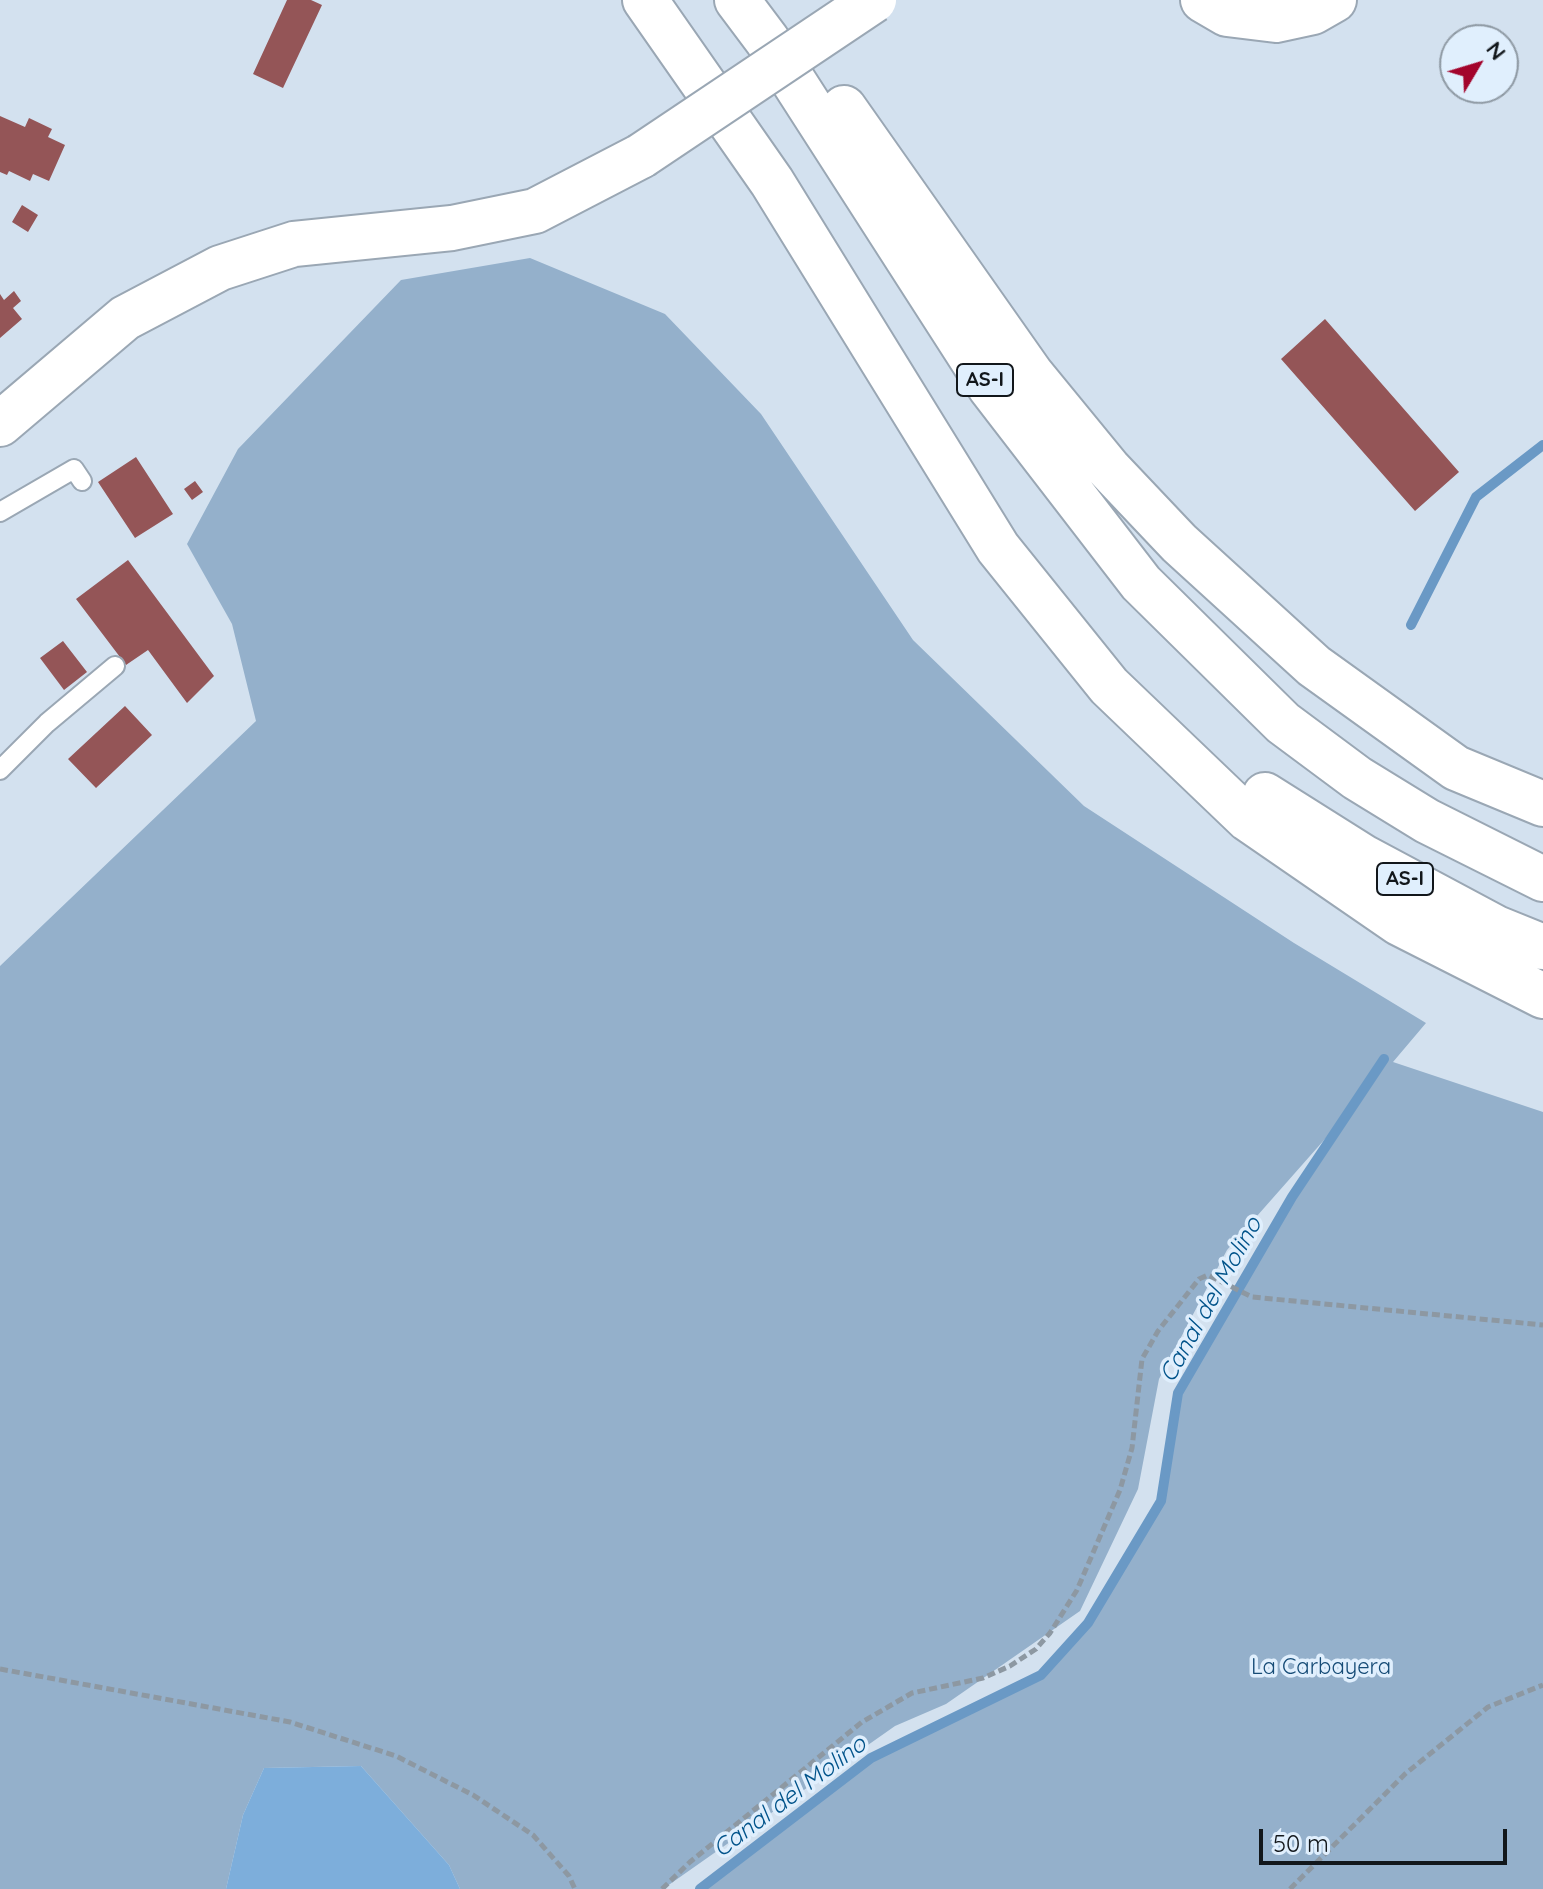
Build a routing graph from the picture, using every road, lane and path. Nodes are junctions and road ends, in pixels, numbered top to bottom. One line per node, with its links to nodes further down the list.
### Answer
1 (645, 0): 7 (main road, AS-I)
2 (737, 0): 14 (main road, AS-I)
3 (768, 0): 13 (main road)
4 (874, 0): 8 (main road, bridge)
5 (1203, 0): 6 (main road)
6 (1334, 0)
7 (860, 323): 15 (main road, AS-I); 16 (main road)
8 (0, 424)
9 (82, 481): 10 (lane)
10 (0, 512)
11 (115, 666): 12 (lane)
12 (0, 770)
13 (1543, 804)
14 (1543, 879)
15 (1543, 947)
16 (1543, 996)
17 (1543, 1325): 21 (path)
18 (0, 1669): 20 (path)
19 (1543, 1685): 22 (path)
20 (575, 1889)
21 (662, 1889)
22 (1290, 1889)

